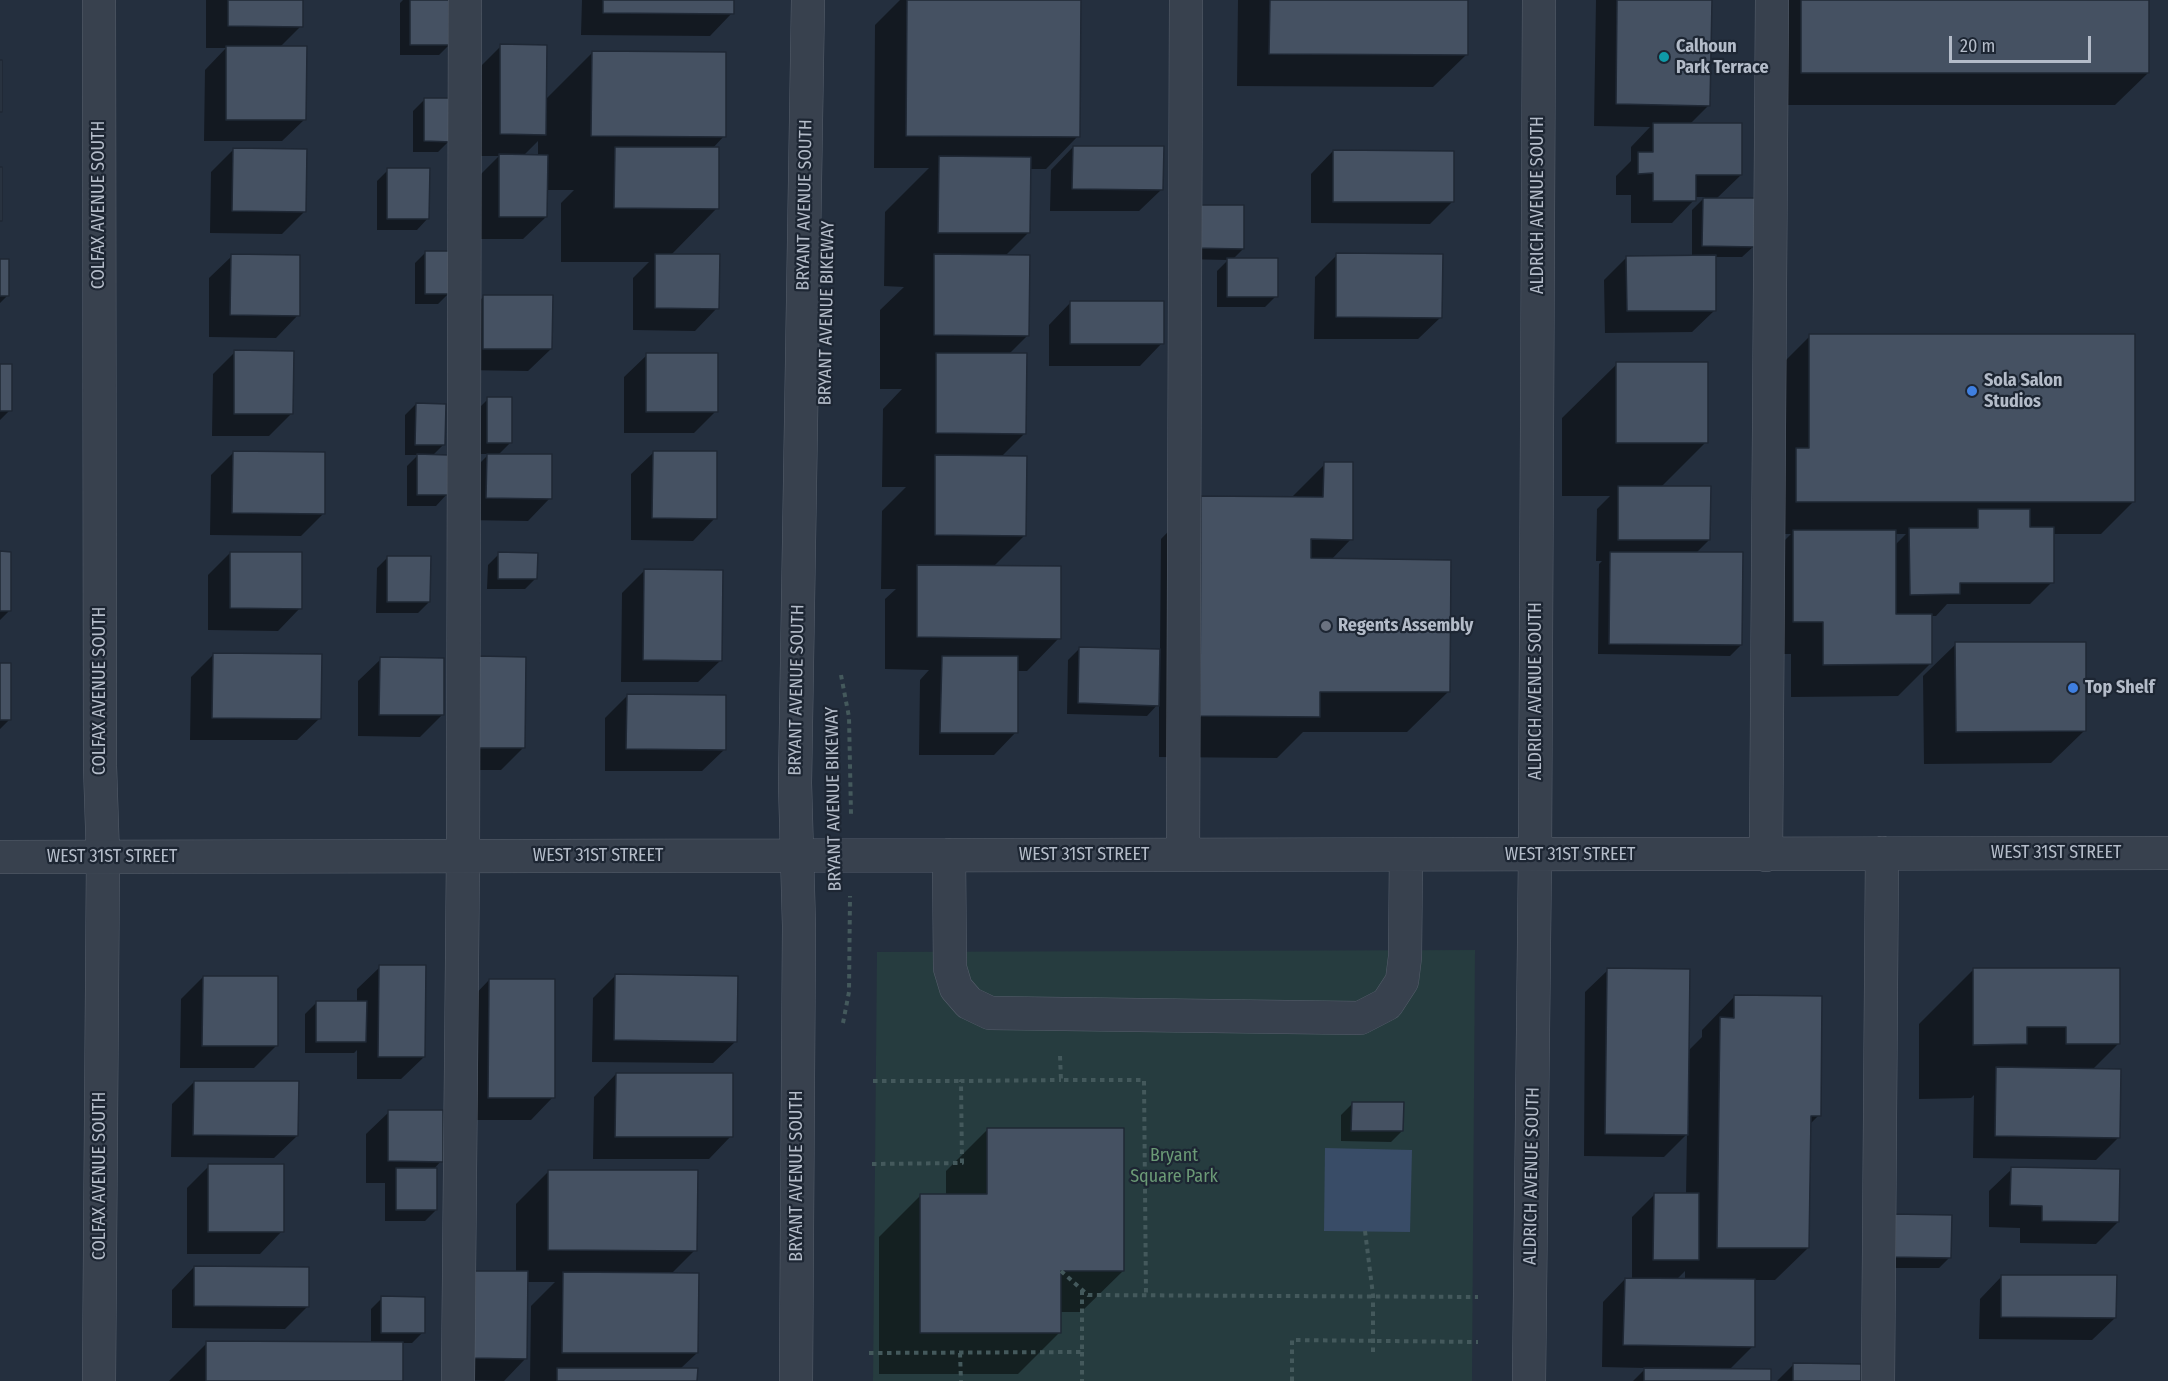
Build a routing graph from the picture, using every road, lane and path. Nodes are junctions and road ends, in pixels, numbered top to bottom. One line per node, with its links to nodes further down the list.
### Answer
1 (99, 0): 19 (street, COLFAX AVENUE SOUTH)
2 (465, 0): 10 (street)
3 (808, 0): 11 (street, BRYANT AVENUE SOUTH)
4 (1186, 0): 14 (street)
5 (1539, 0): 16 (street, ALDRICH AVENUE SOUTH)
6 (1772, 0): 17 (street)
7 (841, 673): 12 (path, BRYANT AVENUE BIKEWAY)
8 (1882, 853): 9 (street, WEST 31ST STREET); 17 (street, WEST 31ST STREET); 45 (street)
9 (2168, 853)
10 (463, 855): 11 (street, WEST 31ST STREET); 19 (street, WEST 31ST STREET); 39 (street)
11 (797, 855): 12 (street, WEST 31ST STREET); 40 (street, BRYANT AVENUE SOUTH)
12 (850, 855): 13 (street, WEST 31ST STREET); 21 (path, BRYANT AVENUE BIKEWAY)
13 (950, 855): 14 (street, WEST 31ST STREET); 20 (street)
14 (1183, 855): 15 (street, WEST 31ST STREET)
15 (1406, 855): 16 (street, WEST 31ST STREET); 20 (street)
16 (1535, 855): 17 (street, WEST 31ST STREET); 44 (street, ALDRICH AVENUE SOUTH)
17 (1766, 855)
18 (0, 857): 19 (street, WEST 31ST STREET)
19 (103, 857): 38 (street, COLFAX AVENUE SOUTH)
20 (1059, 1014): 22 (path)
21 (841, 1030)
22 (1061, 1080): 24 (path); 29 (path)
23 (873, 1081): 24 (path)
24 (961, 1081): 25 (path)
25 (872, 1164)
26 (1365, 1231): 30 (path)
27 (1061, 1272): 28 (path)
28 (1082, 1289): 29 (path); 34 (path)
29 (1146, 1294): 30 (path)
30 (1373, 1295): 31 (path); 32 (path)
31 (1478, 1297)
32 (1373, 1341): 33 (path); 35 (path); 43 (path)
33 (1478, 1342)
34 (1082, 1352): 37 (path); 42 (path)
35 (1373, 1352)
36 (869, 1353): 37 (path)
37 (960, 1353): 41 (path)
38 (99, 1381)
39 (458, 1381)
40 (796, 1381)
41 (961, 1381)
42 (1082, 1381)
43 (1293, 1381)
44 (1529, 1381)
45 (1878, 1381)

